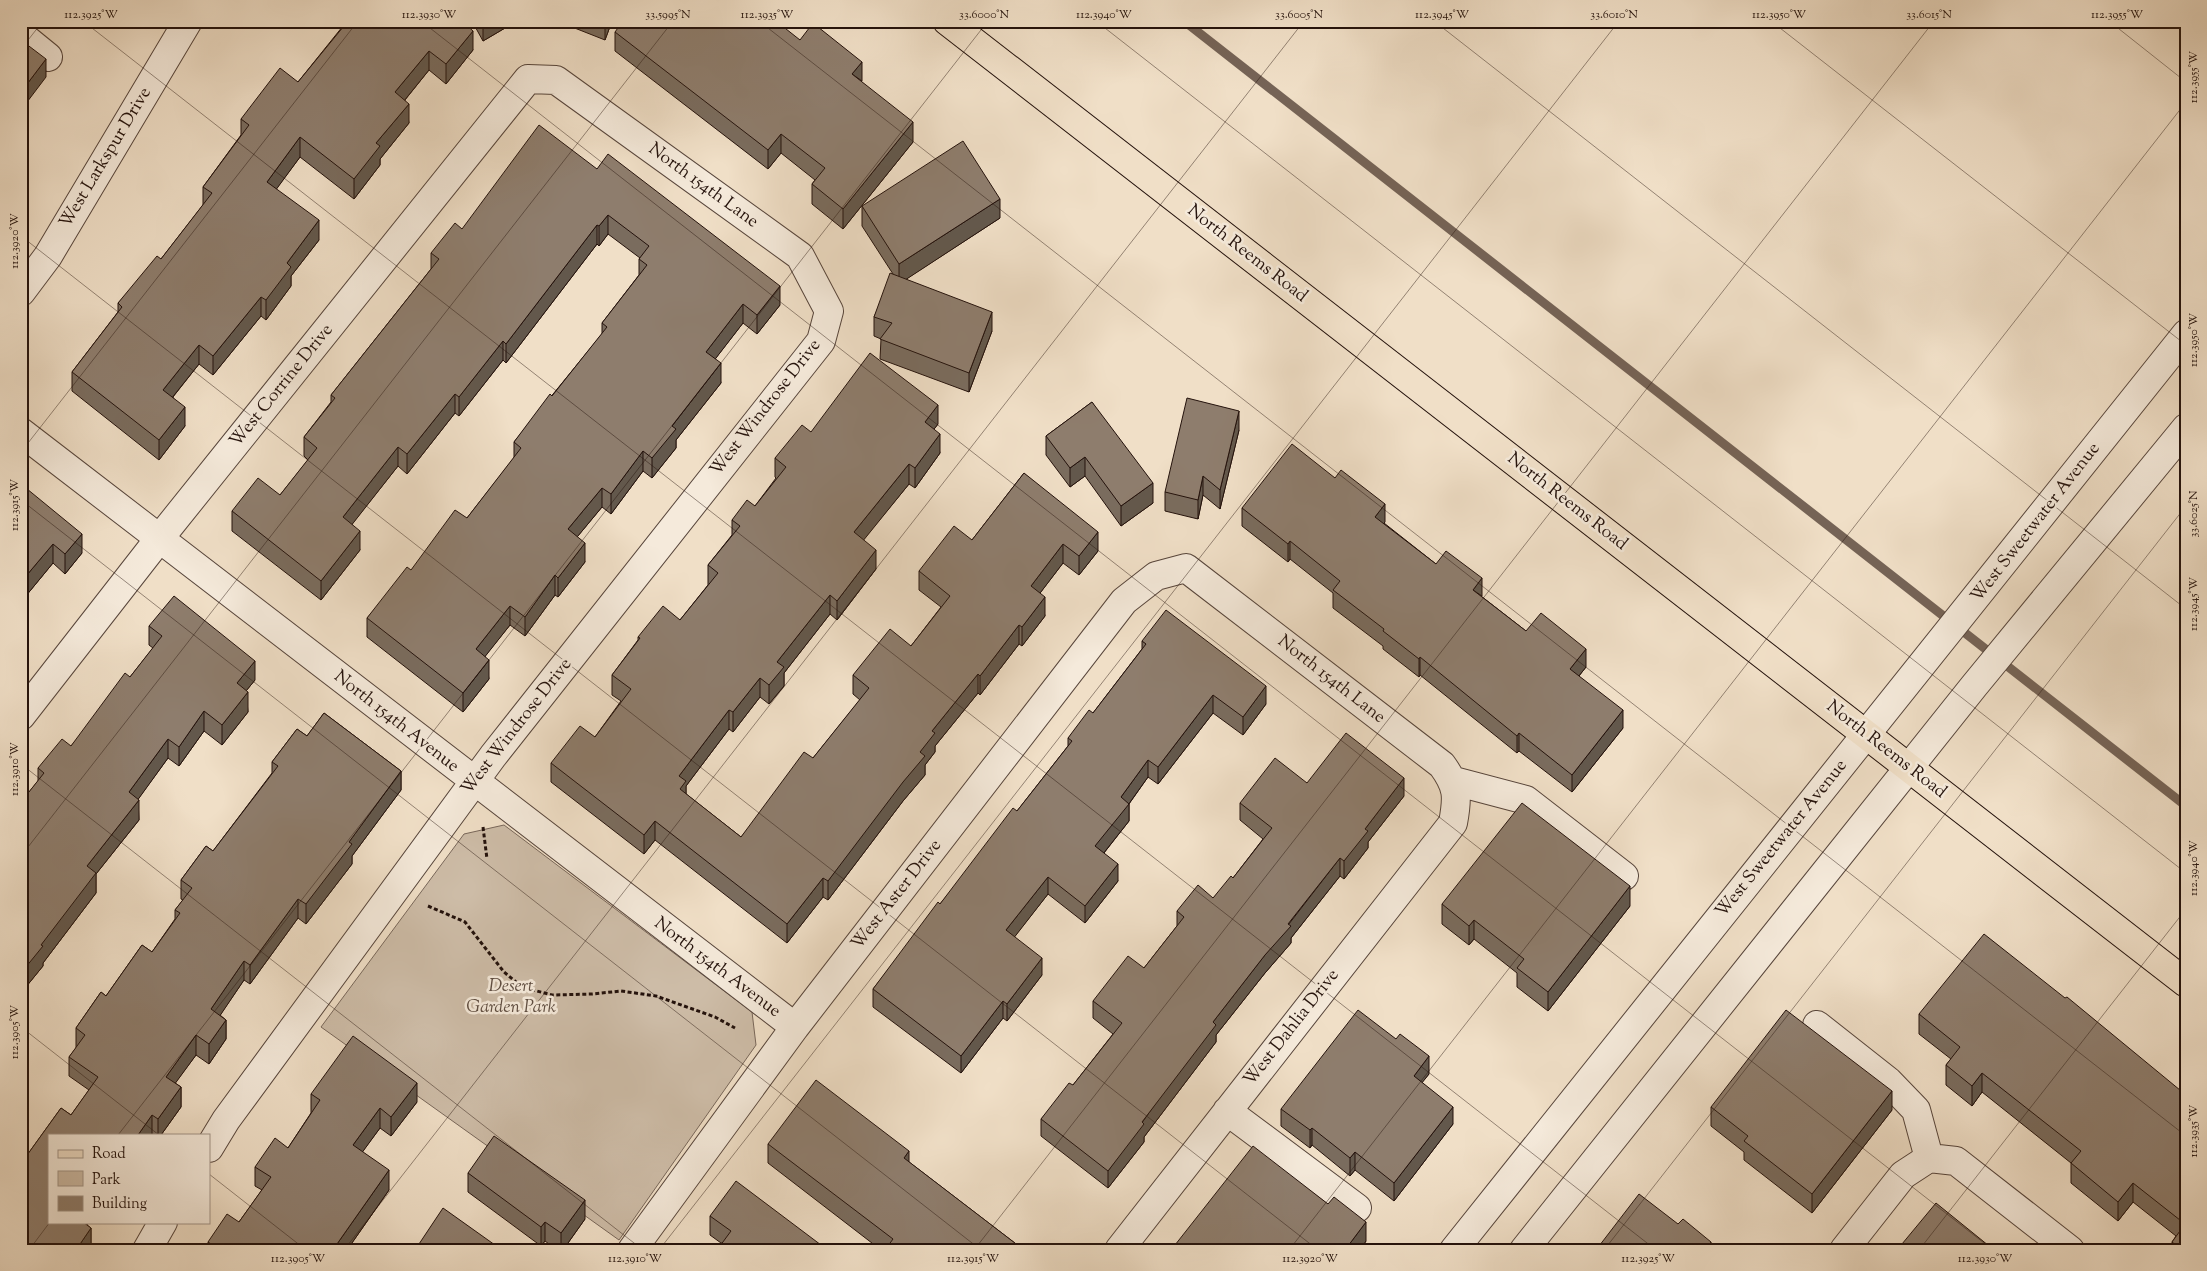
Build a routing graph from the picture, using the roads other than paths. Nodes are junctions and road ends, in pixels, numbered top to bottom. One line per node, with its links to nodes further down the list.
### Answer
1 (188, 21): 6 (street, West Larkspur Drive)
2 (947, 21): 14 (main road, North Reems Road)
3 (21, 36): 4 (street)
4 (48, 57)
5 (556, 80): 7 (street, North 154th Lane); 11 (street, West Corrine Drive)
6 (21, 292)
7 (829, 311): 16 (street, West Windrose Drive)
8 (2186, 334): 14 (street, West Sweetwater Avenue)
9 (2186, 428): 15 (street)
10 (21, 432): 11 (street, North 154th Avenue)
11 (159, 540): 13 (street, West Corrine Drive); 16 (street, North 154th Avenue)
12 (1186, 568): 17 (street, North 154th Lane); 21 (street, West Aster Drive)
13 (21, 716)
14 (1866, 734): 15 (main road, North Reems Road); 30 (street, West Sweetwater Avenue)
15 (1909, 768): 19 (main road, North Reems Road); 31 (street)
16 (475, 782): 21 (street, North 154th Avenue); 23 (street, West Windrose Drive)
17 (1455, 792): 18 (street); 22 (street, West Dahlia Drive)
18 (1624, 876)
19 (2186, 983)
20 (1817, 1025): 24 (street)
21 (796, 1027): 28 (street, West Aster Drive)
22 (1227, 1111): 25 (street); 29 (street, West Dahlia Drive)
23 (210, 1146)
24 (1929, 1158): 32 (street); 33 (street)
25 (1357, 1208)
26 (163, 1224): 27 (street)
27 (147, 1250)
28 (632, 1250)
29 (1119, 1250)
30 (1454, 1250)
31 (1524, 1250)
32 (1844, 1250)
33 (2070, 1250)

